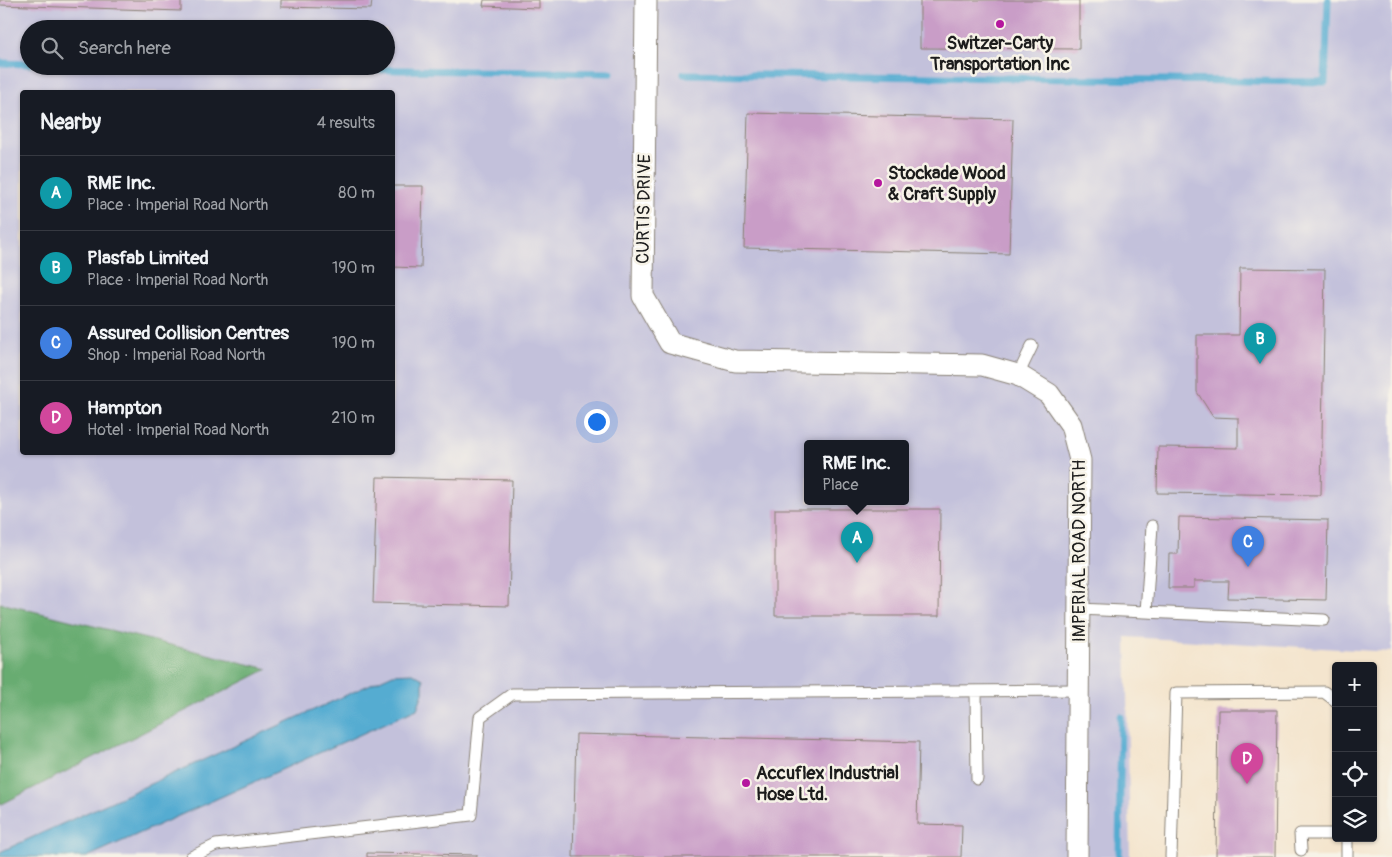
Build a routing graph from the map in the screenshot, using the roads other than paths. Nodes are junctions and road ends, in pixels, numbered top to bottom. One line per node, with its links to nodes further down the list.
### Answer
1 (646, 0): 3 (street, CURTIS DRIVE)
2 (1032, 346): 4 (lane)
3 (736, 361): 4 (street, IMPERIAL ROAD NORTH)
4 (1018, 375): 6 (street, IMPERIAL ROAD NORTH)
5 (1152, 526): 7 (lane)
6 (1079, 609): 7 (lane); 9 (street, IMPERIAL ROAD NORTH)
7 (1146, 612): 8 (lane)
8 (1324, 620)
9 (1079, 690): 10 (lane); 17 (street, IMPERIAL ROAD NORTH)
10 (976, 691): 12 (lane); 16 (lane)
11 (1332, 698): 18 (lane)
12 (977, 779)
13 (1332, 834): 15 (lane)
14 (1347, 842): 19 (lane)
15 (1301, 850)
16 (191, 857)
17 (1077, 857)
18 (1171, 857)
19 (1347, 857)

